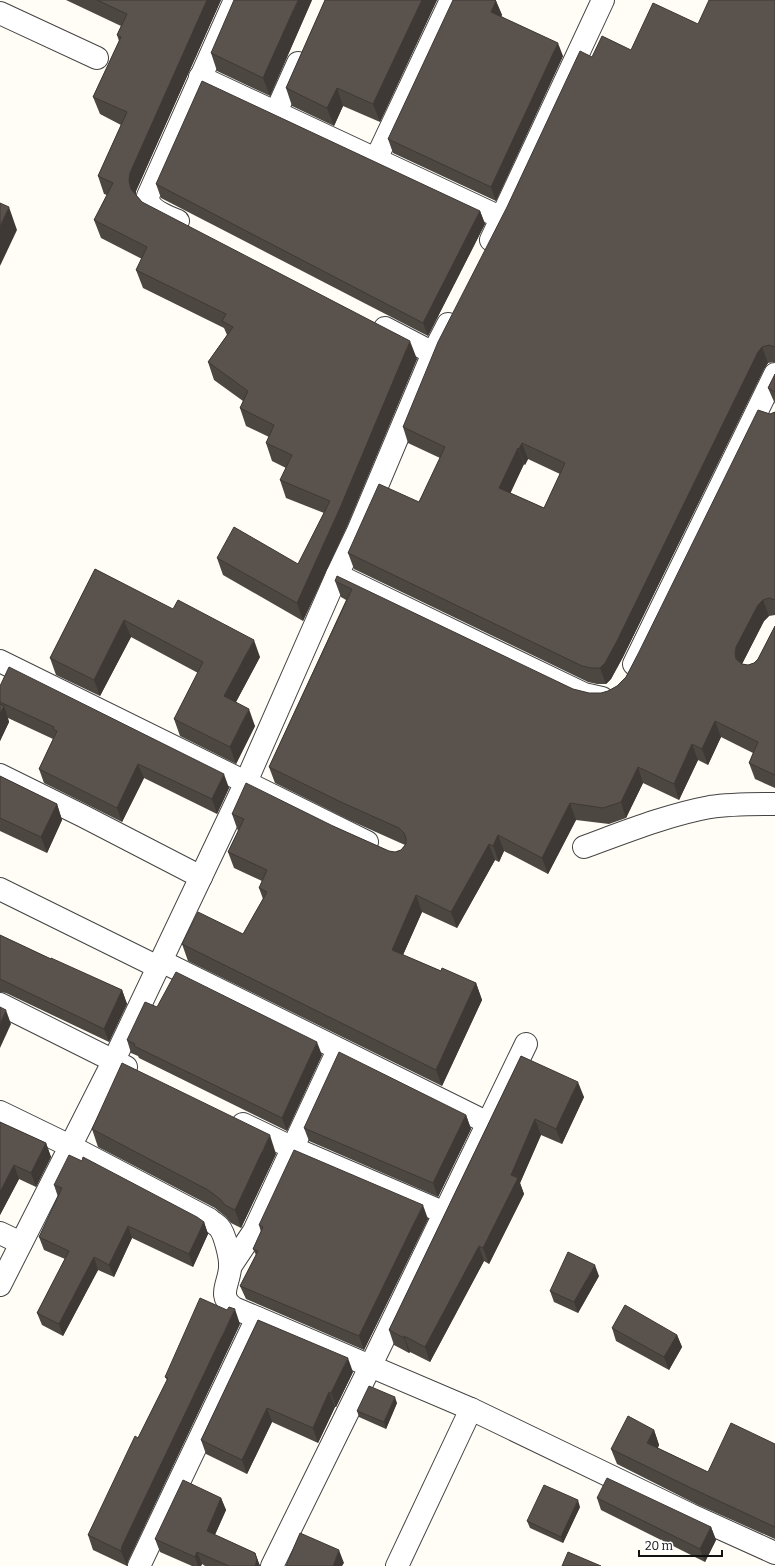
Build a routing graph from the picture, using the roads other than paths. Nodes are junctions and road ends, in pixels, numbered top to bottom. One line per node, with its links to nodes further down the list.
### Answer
1 (235, 0): 7 (street)
2 (450, 0): 9 (street)
3 (603, 0): 10 (street)
4 (0, 13): 6 (street)
5 (307, 42): 8 (street)
6 (97, 58)
7 (200, 77): 8 (street); 11 (street)
8 (276, 112): 9 (street)
9 (376, 159): 10 (street)
10 (502, 218): 12 (street)
11 (195, 230)
12 (480, 261)
13 (459, 303): 15 (street)
14 (370, 320): 15 (street)
15 (434, 353): 18 (street)
16 (775, 374): 17 (street)
17 (766, 414): 18 (street)
18 (337, 575): 21 (street)
19 (0, 661): 21 (street)
20 (0, 775): 25 (street)
21 (246, 782): 24 (street); 25 (street)
22 (775, 804): 23 (street)
23 (584, 847)
24 (386, 850)
25 (201, 877): 27 (street)
26 (0, 889): 27 (street)
27 (159, 964): 30 (street); 31 (street)
28 (0, 1004): 31 (street)
29 (526, 1044): 35 (street)
30 (338, 1050): 35 (street); 37 (street)
31 (114, 1060): 32 (street); 36 (street)
32 (142, 1074)
33 (0, 1112): 36 (street)
34 (228, 1116): 37 (street)
35 (488, 1123): 38 (street)
36 (70, 1146): 40 (street); 41 (street)
37 (293, 1148): 38 (street); 41 (street)
38 (445, 1213): 44 (street)
39 (0, 1233): 40 (street)
40 (21, 1243): 42 (street)
41 (230, 1267): 43 (street)
42 (0, 1285)
43 (257, 1318): 44 (street); 48 (street)
44 (371, 1365): 45 (street); 49 (street)
45 (471, 1409): 46 (street); 50 (street)
46 (775, 1553)
47 (775, 1557): 51 (street)
48 (139, 1566)
49 (272, 1566)
50 (397, 1566)
51 (771, 1566)

